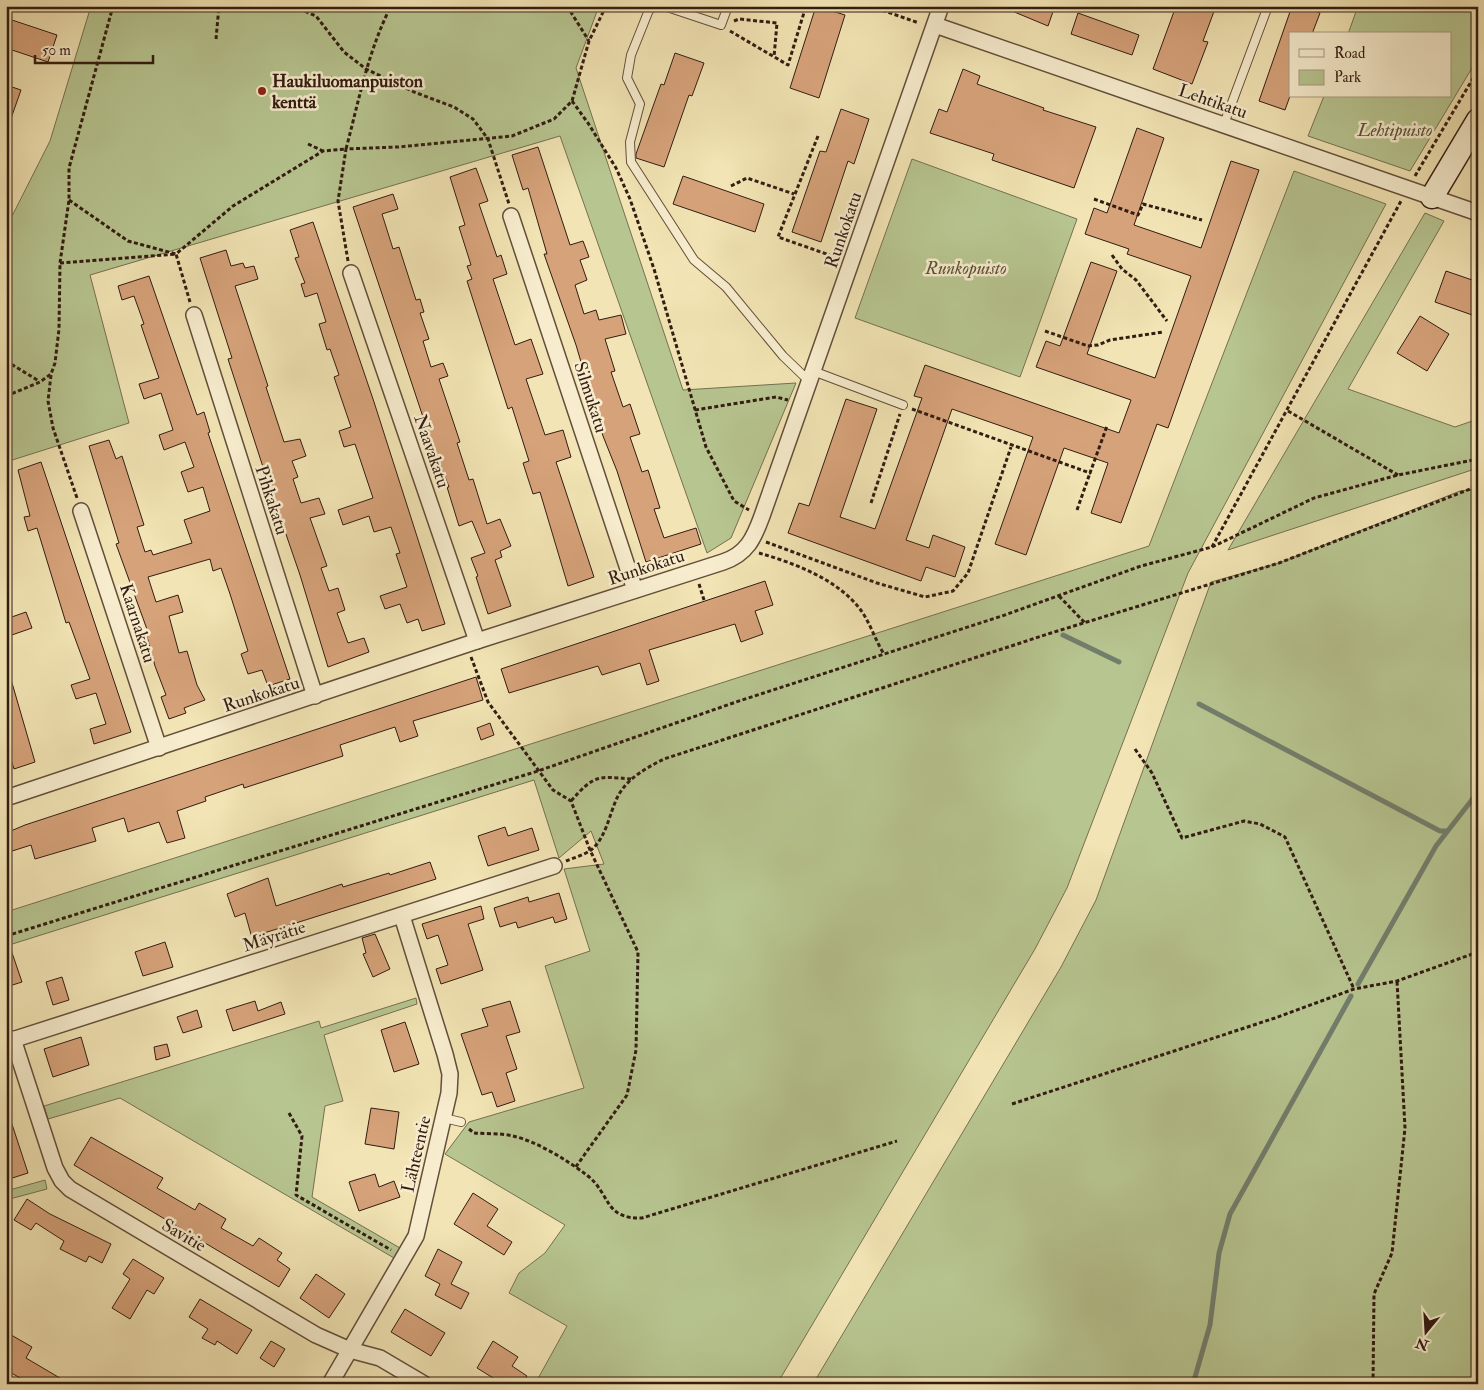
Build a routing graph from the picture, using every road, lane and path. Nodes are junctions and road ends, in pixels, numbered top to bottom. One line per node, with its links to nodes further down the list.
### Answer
1 (113, 6): 36 (path)
2 (219, 6): 16 (path)
3 (293, 6): 19 (path)
4 (391, 6): 19 (path)
5 (567, 6): 17 (path)
6 (606, 6): 17 (path)
7 (656, 6): 51 (lane)
8 (664, 6): 15 (lane)
9 (728, 6): 15 (lane)
10 (806, 6): 18 (path)
11 (870, 6): 14 (path)
12 (941, 6): 14 (street, Runkokatu)
13 (1268, 6): 25 (lane)
14 (935, 24): 25 (street, Lehtikatu); 51 (street, Runkokatu)
15 (721, 25): 18 (path); 18 (path)
16 (216, 39)
17 (589, 41): 23 (path)
18 (774, 57)
19 (366, 69): 22 (path); 27 (path)
20 (1478, 70): 32 (path)
21 (331, 78): 22 (path)
22 (361, 87): 29 (path)
23 (572, 101): 27 (path); 56 (path)
24 (1478, 120): 34 (street)
25 (1224, 124): 32 (street, Lehtikatu)
26 (818, 136): 33 (path)
27 (488, 139): 29 (path); 38 (path)
28 (308, 144): 30 (path)
29 (346, 149): 30 (path); 44 (path)
30 (323, 151): 40 (path)
31 (731, 186): 33 (path)
32 (1408, 189): 34 (street, Lehtikatu); 57 (path)
33 (794, 194): 42 (path)
34 (1432, 197): 37 (street, Lehtikatu)
35 (1094, 199): 39 (path)
36 (69, 200): 40 (path); 43 (path)
37 (1478, 213)
38 (511, 216): 71 (street, Silmukatu)
39 (1202, 220)
40 (176, 254): 43 (path); 45 (path)
41 (1112, 255): 46 (path)
42 (841, 259)
43 (60, 263): 50 (path)
44 (351, 273): 75 (street, Naavakatu)
45 (194, 315): 77 (street, Pihkakatu)
46 (1167, 321)
47 (1045, 331): 48 (path)
48 (1163, 332)
49 (6, 362): 52 (path)
50 (51, 374): 52 (path); 66 (path)
51 (811, 376): 54 (street, Runkokatu); 55 (lane)
52 (40, 382): 53 (path)
53 (6, 396)
54 (802, 402): 56 (path); 67 (street, Runkokatu)
55 (903, 406): 59 (path); 64 (path)
56 (695, 410): 67 (path)
57 (1288, 412): 62 (path); 69 (path)
58 (1107, 426): 61 (path)
59 (1011, 447): 61 (path); 68 (path)
60 (1478, 459): 62 (path)
61 (1090, 473): 65 (path)
62 (1398, 475): 69 (path)
63 (1478, 486): 74 (path)
64 (871, 503)
65 (1077, 510)
66 (82, 511): 78 (street, Kaarnakatu)
67 (762, 516): 68 (street, Runkokatu)
68 (750, 544): 71 (street, Runkokatu); 76 (path)
69 (1212, 548): 72 (path)
70 (699, 583): 73 (path)
71 (636, 590): 75 (street, Runkokatu)
72 (1059, 596): 74 (path); 76 (path)
73 (704, 600)
74 (1085, 623): 81 (path)
75 (471, 643): 77 (street, Runkokatu); 80 (path)
76 (884, 654): 80 (path)
77 (315, 696): 78 (street, Runkokatu)
78 (159, 748): 82 (street, Runkokatu)
79 (1135, 749): 90 (path)
80 (538, 771): 83 (path); 87 (path)
81 (632, 779): 83 (path); 84 (path)
82 (6, 798)
83 (571, 801): 84 (path)
84 (590, 850): 85 (path); 97 (path)
85 (554, 866): 86 (street, Mäyrätie)
86 (402, 916): 91 (street, Mäyrätie); 94 (street, Lähteentie)
87 (6, 936)
88 (1478, 952): 89 (path)
89 (1397, 981): 90 (path); 102 (path)
90 (1354, 989): 92 (path)
91 (10, 1040): 99 (street, Savitie)
92 (1012, 1104)
93 (288, 1113): 98 (path)
94 (444, 1118): 95 (lane); 98 (street, Lähteentie)
95 (461, 1122): 97 (path)
96 (897, 1141): 97 (path)
97 (575, 1168)
98 (404, 1258): 99 (street, Lähteentie)
99 (350, 1350): 100 (street, Lähteentie); 101 (street, Savitie)
100 (330, 1384)
101 (424, 1384)
102 (1373, 1384)

